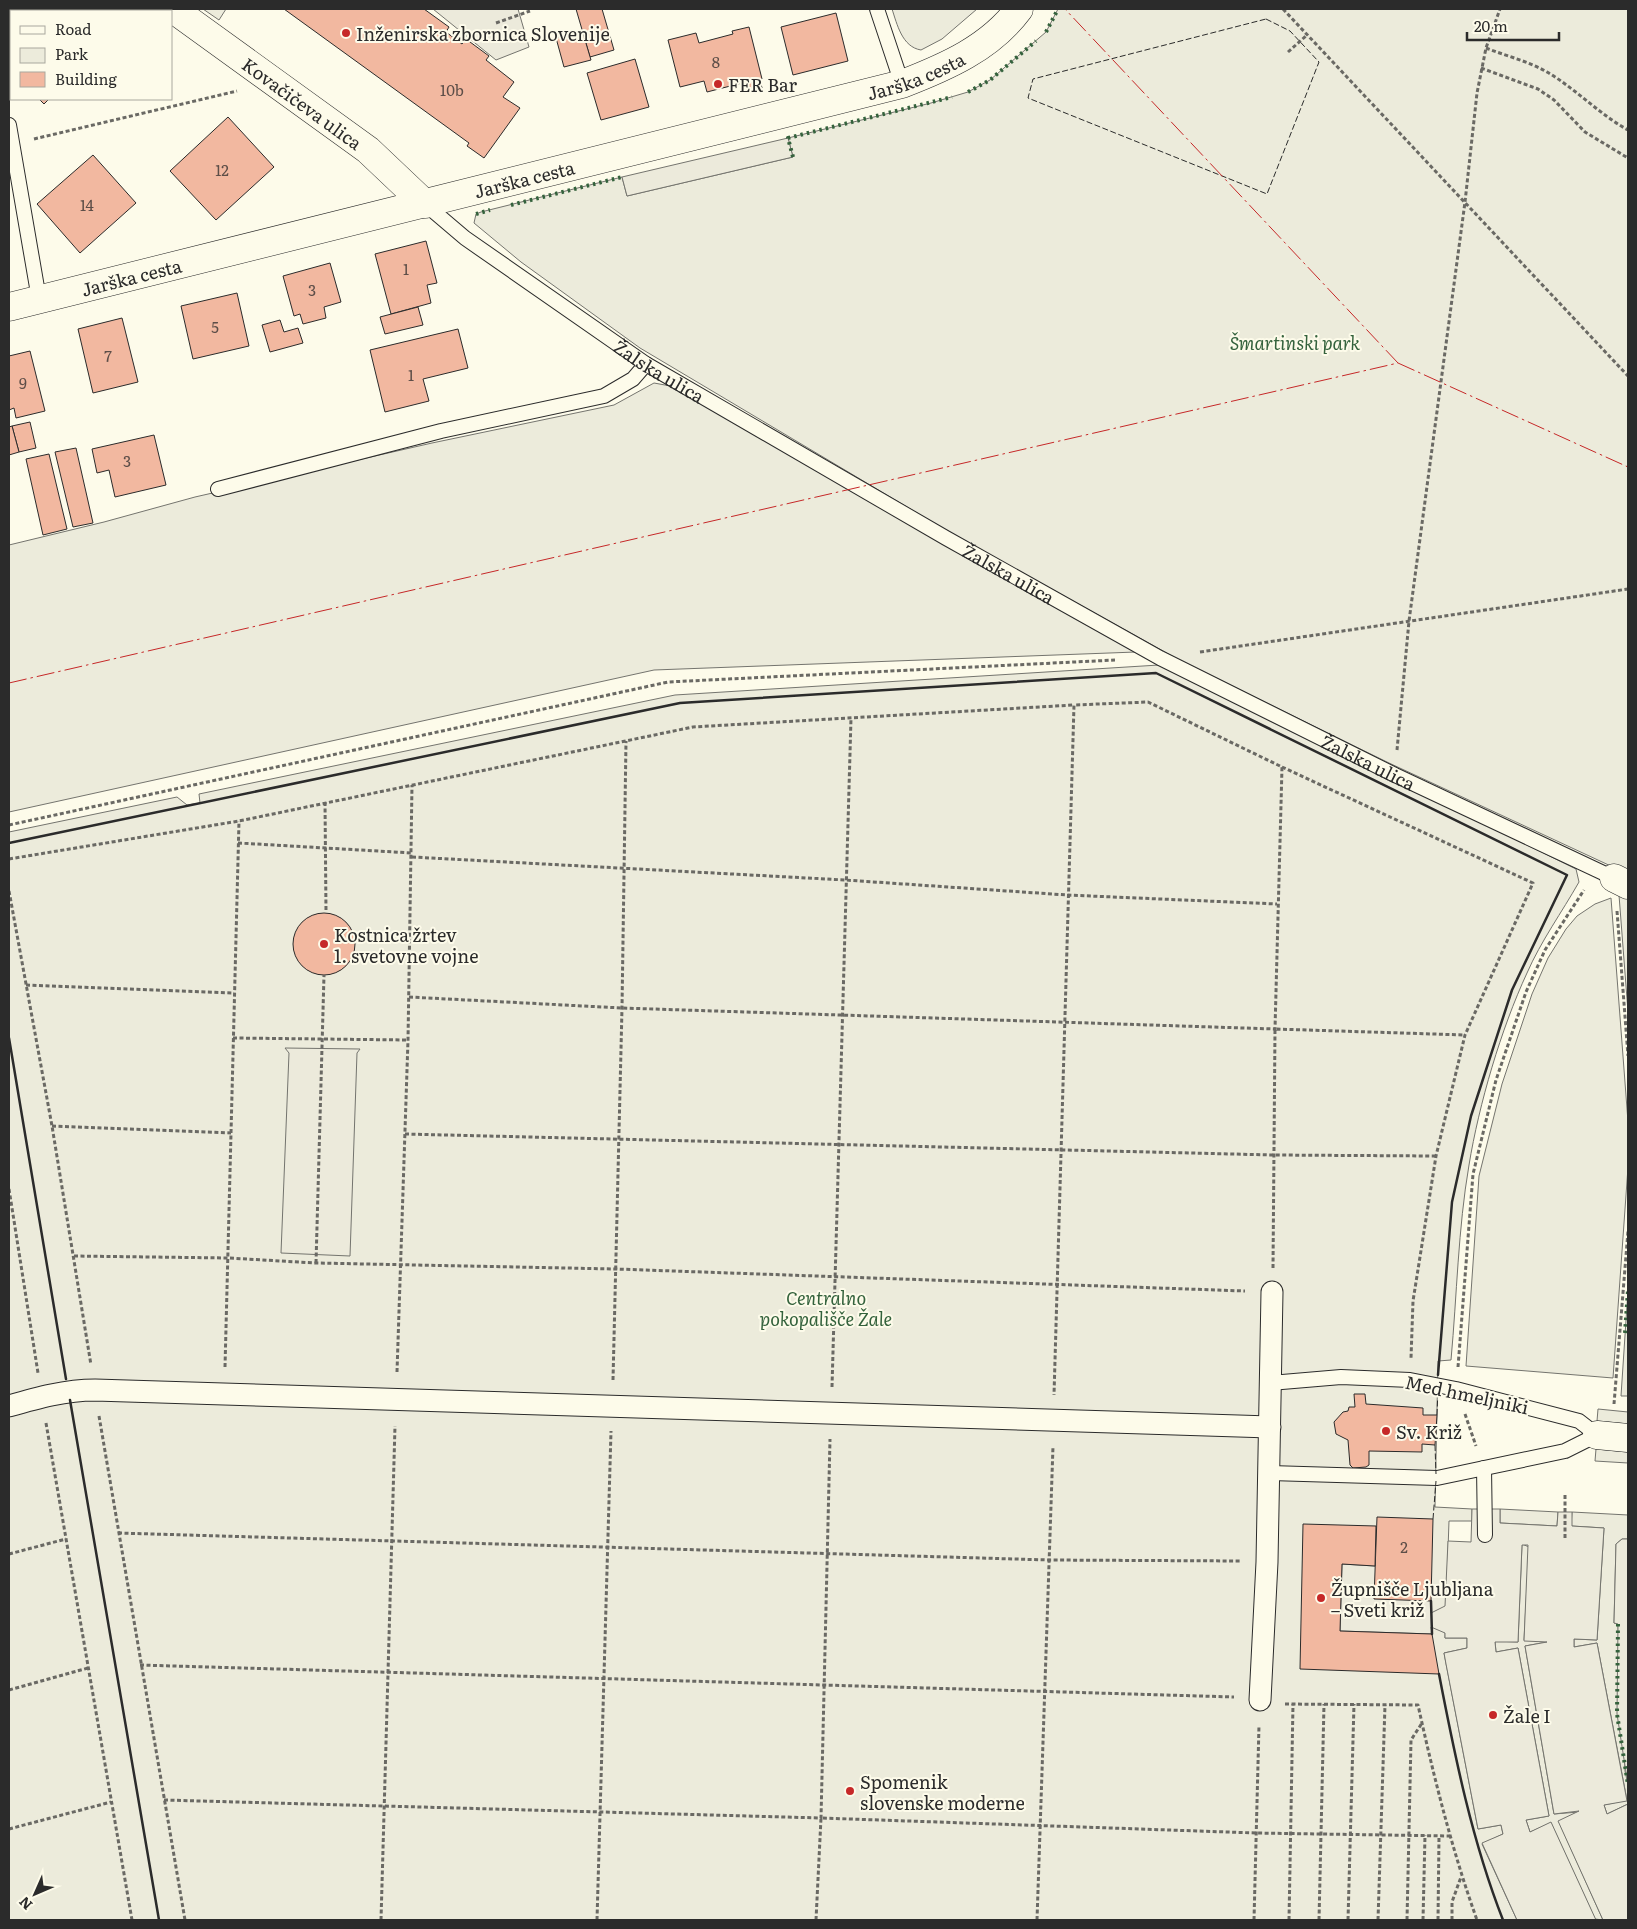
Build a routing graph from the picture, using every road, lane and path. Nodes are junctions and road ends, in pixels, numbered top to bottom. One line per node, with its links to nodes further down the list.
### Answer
1 (174, 9): 12 (street, Kovačičeva ulica)
2 (877, 9): 13 (lane)
3 (1019, 9): 13 (street, Jarška cesta)
4 (1283, 9): 8 (path)
5 (1500, 9): 9 (path)
6 (530, 11): 7 (path)
7 (496, 23)
8 (1307, 35): 10 (path); 18 (path)
9 (1486, 48): 11 (path); 15 (path)
10 (1288, 52)
11 (1481, 68): 17 (path); 18 (path)
12 (274, 82): 16 (path); 19 (street, Kovačičeva ulica)
13 (902, 84): 19 (street, Jarška cesta)
14 (9, 125): 16 (lane)
15 (1628, 130)
16 (13, 144): 20 (lane)
17 (1628, 158)
18 (1465, 202): 23 (path); 26 (path)
19 (424, 204): 20 (street, Jarška cesta); 22 (lane, Žalska ulica)
20 (39, 299): 21 (street, Jarška cesta)
21 (9, 307)
22 (646, 364): 24 (lane); 27 (lane, Žalska ulica)
23 (1628, 376)
24 (218, 489)
25 (1628, 589): 26 (path)
26 (1409, 621): 27 (path); 32 (path)
27 (1160, 658): 32 (lane, Žalska ulica); 36 (path)
28 (1074, 705): 29 (path); 31 (path); 46 (path)
29 (851, 718): 30 (path); 44 (path)
30 (626, 741): 33 (path); 42 (path)
31 (1282, 767): 47 (path); 57 (path)
32 (1395, 775): 43 (lane, Žalska ulica)
33 (412, 785): 34 (path); 39 (path)
34 (325, 802): 35 (path); 38 (path)
35 (239, 821): 37 (path); 41 (path)
36 (9, 825)
37 (238, 843): 38 (path); 51 (path)
38 (327, 846): 39 (path); 48 (path)
39 (412, 853): 40 (path)
40 (412, 857): 42 (path); 52 (path)
41 (9, 859)
42 (624, 869): 44 (path); 53 (path)
43 (1613, 878): 61 (path); 82 (path)
44 (846, 880): 46 (path); 54 (path)
45 (9, 891): 50 (path)
46 (1068, 895): 47 (path); 55 (path)
47 (1276, 904): 56 (path)
48 (326, 912)
49 (324, 975): 59 (path)
50 (26, 986): 51 (path); 62 (path)
51 (234, 993): 58 (path)
52 (409, 998): 53 (path); 60 (path)
53 (622, 1008): 54 (path); 65 (path)
54 (843, 1014): 55 (path); 66 (path)
55 (1063, 1023): 56 (path); 67 (path)
56 (1274, 1029): 57 (path); 68 (path)
57 (1465, 1035): 69 (path)
58 (233, 1038): 59 (path); 63 (path)
59 (323, 1040): 60 (path); 74 (path)
60 (408, 1040): 64 (path)
61 (1628, 1056)
62 (52, 1126): 63 (path); 72 (path)
63 (231, 1133): 73 (path)
64 (405, 1134): 65 (path); 75 (path)
65 (618, 1140): 66 (path); 76 (path)
66 (837, 1146): 67 (path); 77 (path)
67 (1060, 1148): 68 (path); 78 (path)
68 (1273, 1155): 69 (path); 79 (path)
69 (1436, 1156): 80 (path)
70 (9, 1189): 85 (path)
71 (1628, 1231): 87 (path)
72 (74, 1256): 73 (path); 83 (path)
73 (228, 1258): 74 (path); 84 (path)
74 (316, 1263): 75 (path)
75 (401, 1263): 76 (path); 86 (path)
76 (616, 1269): 77 (path); 89 (path)
77 (836, 1277): 78 (path); 90 (path)
78 (1057, 1282): 79 (path); 91 (path)
79 (1272, 1292): 81 (street)
80 (1410, 1380): 81 (lane, Med hmeljniki); 82 (lane, Med hmeljniki)
81 (1270, 1382): 92 (street)
82 (1456, 1389): 93 (lane, Med hmeljniki); 95 (path)
83 (95, 1390): 84 (street); 85 (street); 98 (path)
84 (224, 1395): 86 (street)
85 (41, 1397): 88 (street); 101 (path)
86 (396, 1400): 89 (street); 102 (path)
87 (1614, 1404)
88 (9, 1406)
89 (612, 1407): 90 (street); 103 (path)
90 (831, 1414): 91 (street); 104 (path)
91 (1054, 1420): 92 (street); 106 (path)
92 (1270, 1427): 96 (street)
93 (1597, 1435): 94 (street); 95 (lane)
94 (1628, 1438)
95 (1484, 1468): 96 (lane); 99 (lane)
96 (1269, 1473): 107 (street)
97 (1565, 1495): 100 (path)
98 (118, 1533): 102 (path); 108 (path)
99 (1485, 1535)
100 (1565, 1538)
101 (66, 1539): 105 (path); 109 (path)
102 (392, 1541): 103 (path); 110 (path)
103 (606, 1546): 104 (path); 111 (path)
104 (828, 1553): 106 (path); 112 (path)
105 (9, 1554)
106 (1049, 1560): 107 (path); 114 (path)
107 (1267, 1562): 115 (street)
108 (140, 1665): 110 (path); 121 (path)
109 (88, 1668): 113 (path); 122 (path)
110 (388, 1673): 111 (path); 123 (path)
111 (604, 1679): 112 (path); 124 (path)
112 (826, 1684): 114 (path); 125 (path)
113 (9, 1690)
114 (1045, 1692): 115 (path); 126 (path)
115 (1260, 1700): 116 (path); 128 (path)
116 (1293, 1704): 117 (path); 129 (path)
117 (1324, 1704): 118 (path); 130 (path)
118 (1354, 1704): 119 (path); 131 (path)
119 (1385, 1705): 120 (path); 132 (path)
120 (1422, 1722): 133 (path); 136 (path)
121 (164, 1800): 123 (path); 139 (path)
122 (111, 1802): 127 (path); 138 (path)
123 (384, 1807): 124 (path); 140 (path)
124 (600, 1812): 125 (path); 141 (path)
125 (821, 1818): 126 (path); 142 (path)
126 (1040, 1824): 128 (path); 143 (path)
127 (9, 1829)
128 (1256, 1833): 129 (path); 144 (path)
129 (1291, 1833): 130 (path); 145 (path)
130 (1322, 1834): 131 (path); 146 (path)
131 (1351, 1834): 132 (path); 147 (path)
132 (1381, 1835): 133 (path); 148 (path)
133 (1409, 1835): 134 (path); 149 (path)
134 (1425, 1835): 135 (path); 150 (path)
135 (1440, 1836): 136 (path); 151 (path)
136 (1450, 1836): 137 (path)
137 (1461, 1876): 152 (path); 153 (path)
138 (132, 1920)
139 (184, 1920)
140 (381, 1920)
141 (597, 1920)
142 (816, 1920)
143 (1037, 1920)
144 (1254, 1920)
145 (1289, 1920)
146 (1319, 1920)
147 (1348, 1920)
148 (1378, 1920)
149 (1407, 1920)
150 (1423, 1920)
151 (1438, 1920)
152 (1452, 1920)
153 (1477, 1920)

